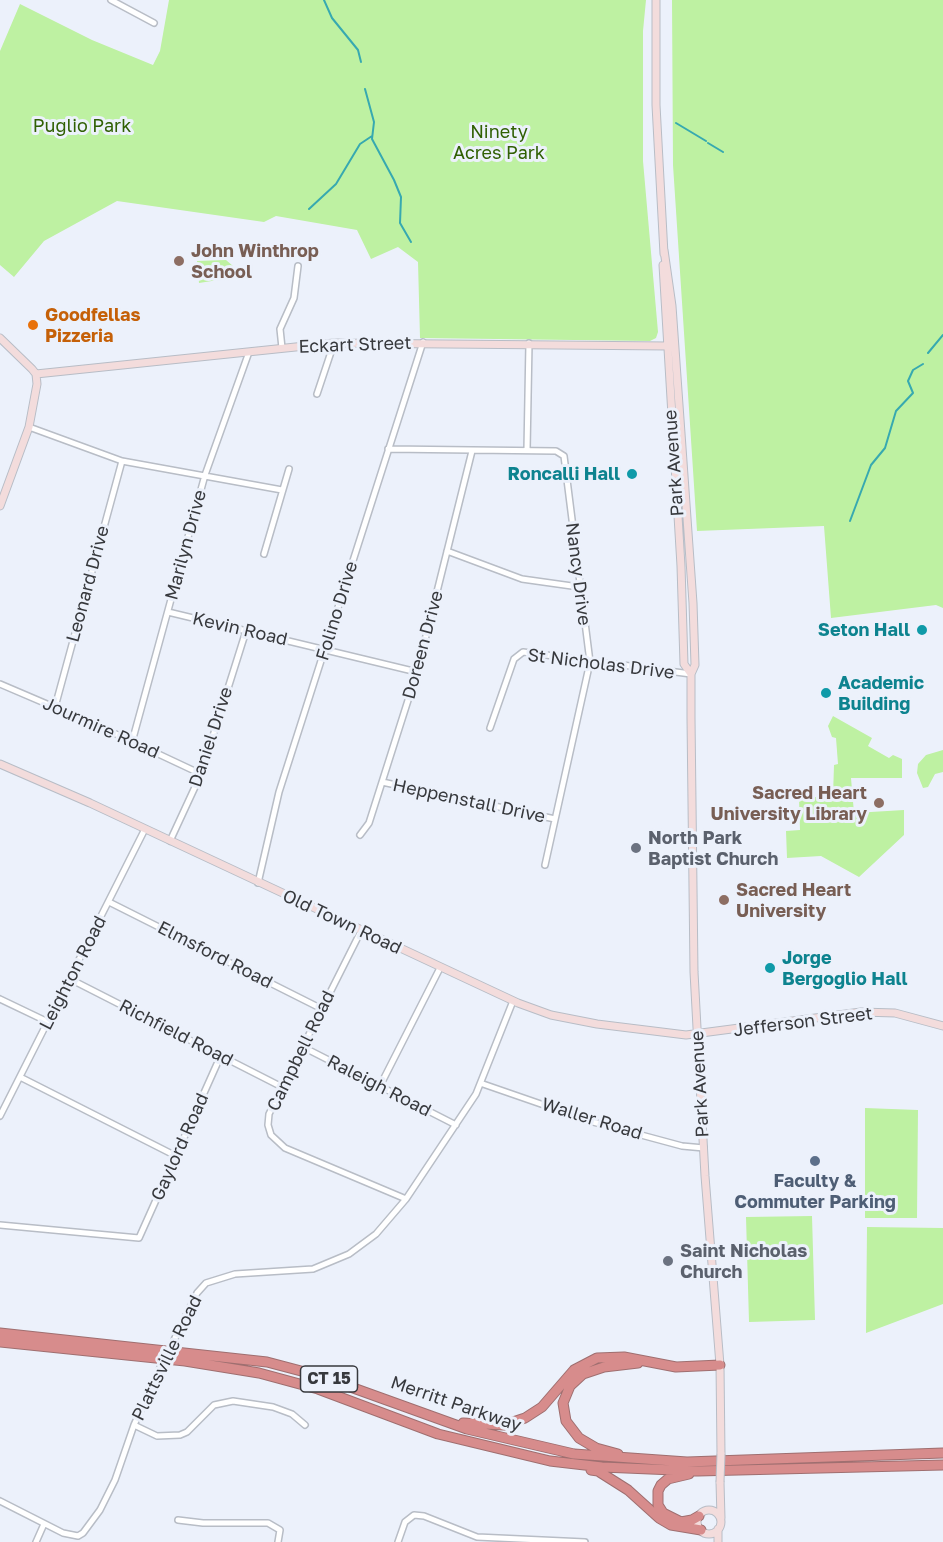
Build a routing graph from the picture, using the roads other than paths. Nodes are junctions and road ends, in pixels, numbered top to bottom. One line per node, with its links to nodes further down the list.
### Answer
1 (111, 0): 3 (street)
2 (656, 0): 4 (main road, Park Avenue)
3 (154, 24)
4 (664, 250): 10 (main road, Park Avenue); 11 (main road, Park Avenue)
5 (298, 266): 12 (street)
6 (0, 338): 14 (main road)
7 (423, 342): 8 (main road, Eckart Street); 9 (main road, Eckart Street); 17 (street, Folino Drive)
8 (334, 343): 12 (main road, Eckart Street); 15 (street)
9 (529, 343): 10 (main road, Eckart Street); 18 (street)
10 (666, 346): 11 (main road, Eckart Street); 26 (main road, Park Avenue)
11 (675, 346): 25 (main road, Park Avenue)
12 (282, 348): 13 (main road, Eckart Street)
13 (249, 352): 14 (main road, Eckart Street); 22 (street, Marilyn Drive)
14 (36, 374): 16 (main road)
15 (317, 394)
16 (29, 427): 20 (street); 24 (main road)
17 (388, 449): 19 (street, Nancy Drive); 32 (street, Folino Drive)
18 (527, 450): 19 (street, Nancy Drive); 29 (street, Nancy Drive)
19 (472, 451): 27 (street, Doreen Drive)
20 (122, 461): 22 (street); 37 (street, Leonard Drive)
21 (289, 469): 23 (street)
22 (205, 475): 23 (street); 30 (street, Marilyn Drive)
23 (282, 490): 28 (street)
24 (0, 506)
25 (688, 524): 26 (main road); 35 (main road, Park Avenue)
26 (679, 527): 35 (main road, Park Avenue)
27 (447, 551): 29 (street); 34 (street, Doreen Drive)
28 (264, 554)
29 (579, 587): 33 (street, Nancy Drive)
30 (168, 612): 31 (street, Kevin Road); 39 (street, Marilyn Drive)
31 (246, 631): 32 (street, Kevin Road); 41 (street, Daniel Drive)
32 (325, 650): 34 (street, Kevin Road); 48 (street, Folino Drive)
33 (590, 662): 35 (street, St Nicholas Drive); 38 (street, St Nicholas Drive); 43 (street, Nancy Drive)
34 (417, 672): 42 (street, Doreen Drive)
35 (691, 674): 58 (main road, Park Avenue)
36 (0, 684): 37 (street, Jourmire Road)
37 (55, 707): 39 (street, Jourmire Road)
38 (490, 728)
39 (132, 742): 41 (street, Jourmire Road)
40 (0, 764): 44 (main road, Old Town Road)
41 (201, 774): 46 (street, Daniel Drive)
42 (382, 782): 43 (street, Heppenstall Drive); 45 (street, Doreen Drive)
43 (555, 819): 47 (street, Nancy Drive)
44 (146, 829): 46 (main road, Old Town Road); 49 (street, Leighton Road)
45 (360, 835)
46 (170, 841): 48 (main road, Old Town Road)
47 (545, 865)
48 (258, 883): 50 (main road, Old Town Road)
49 (109, 902): 52 (street, Leighton Road); 55 (street, Elmsford Road)
50 (361, 931): 51 (main road, Old Town Road); 55 (street, Campbell Road)
51 (440, 968): 54 (main road, Old Town Road); 63 (street)
52 (70, 979): 56 (street, Leighton Road); 60 (street, Richfield Road)
53 (0, 999): 56 (street)
54 (513, 1001): 58 (main road, Old Town Road); 62 (street, Plattsville Road)
55 (322, 1009): 59 (street, Campbell Road)
56 (48, 1022): 61 (street, Leighton Road)
57 (943, 1026): 58 (main road, Jefferson Street)
58 (697, 1034): 67 (main road, Park Avenue)
59 (303, 1047): 63 (street, Raleigh Road); 64 (street, Campbell Road)
60 (221, 1055): 64 (street, Richfield Road); 68 (street, Gaylord Road)
61 (20, 1077): 65 (street, Leighton Road); 68 (street)
62 (483, 1084): 66 (street, Plattsville Road); 67 (street, Waller Road)
63 (380, 1086): 66 (street, Raleigh Road)
64 (282, 1088): 69 (street, Campbell Road)
65 (0, 1116)
66 (456, 1125): 69 (street, Plattsville Road)
67 (704, 1148): 74 (main road, Park Avenue)
68 (176, 1156): 70 (street, Gaylord Road)
69 (406, 1199): 76 (street, Plattsville Road, bridge)
70 (0, 1224)
71 (0, 1333): 75 (highway, Merritt Parkway / CT 15)
72 (0, 1342): 80 (highway, Merritt Parkway / CT 15)
73 (650, 1363): 74 (highway); 75 (highway); 79 (highway)
74 (720, 1365): 83 (main road, Park Avenue, bridge)
75 (440, 1419): 79 (highway, Merritt Parkway / CT 15)
76 (134, 1425): 77 (street); 92 (street, Plattsville Road)
77 (305, 1425)
78 (943, 1453): 79 (highway, Merritt Parkway / CT 15)
79 (650, 1460)
80 (550, 1461): 82 (highway, Merritt Parkway / CT 15); 91 (highway)
81 (943, 1465): 82 (highway, Merritt Parkway / CT 15)
82 (698, 1471): 86 (highway)
83 (720, 1495): 85 (main road); 87 (main road, Park Avenue)
84 (0, 1501): 89 (street)
85 (710, 1510): 86 (main road); 87 (main road)
86 (699, 1516): 91 (main road)
87 (721, 1518): 90 (main road)
88 (178, 1520): 95 (street)
89 (44, 1524): 92 (street); 93 (street)
90 (718, 1529): 91 (main road); 99 (main road)
91 (703, 1532): 98 (main road)
92 (78, 1536): 94 (street)
93 (36, 1542)
94 (81, 1542)
95 (278, 1542)
96 (398, 1542): 97 (street)
97 (585, 1542)
98 (711, 1542)
99 (718, 1542)

